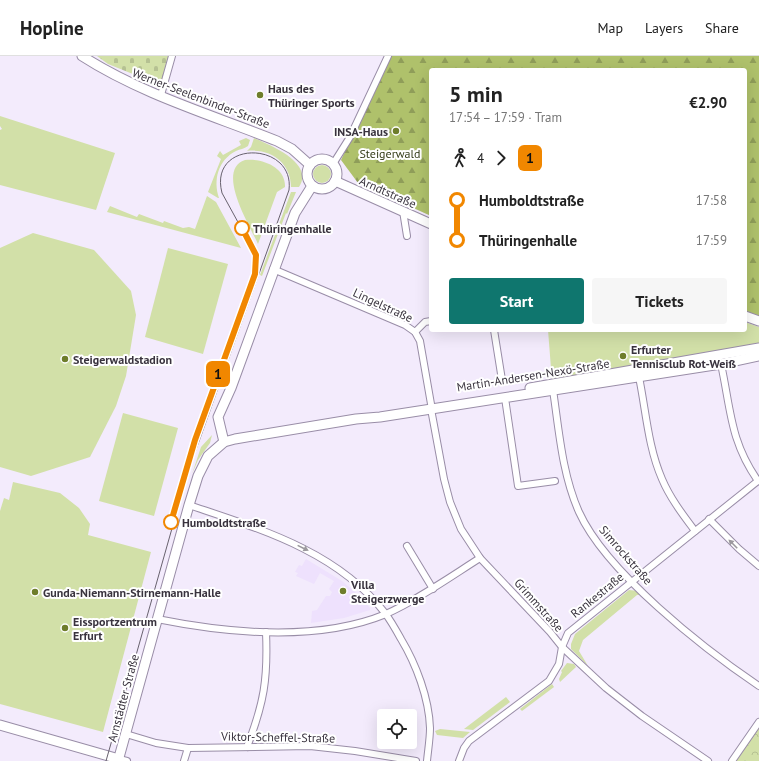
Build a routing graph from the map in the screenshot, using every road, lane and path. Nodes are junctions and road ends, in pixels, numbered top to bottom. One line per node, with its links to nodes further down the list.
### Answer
1 (82, 56): 4 (main road, Werner-Seelenbinder-Straße)
2 (172, 56): 4 (street)
3 (388, 56): 5 (street)
4 (161, 95): 6 (main road, Werner-Seelenbinder-Straße)
5 (333, 164): 6 (main road); 7 (main road)
6 (310, 165): 8 (main road)
7 (335, 181): 8 (main road); 9 (main road, Arndtstraße)
8 (312, 186): 12 (main road)
9 (404, 212): 10 (main road, Arndtstraße); 11 (street)
10 (429, 223)
11 (407, 236)
12 (273, 268): 16 (street, Lingelstraße); 26 (main road)
13 (747, 317): 15 (main road)
14 (429, 321): 16 (street)
15 (759, 321)
16 (415, 332): 25 (street, Lingelstraße)
17 (494, 332): 22 (street)
18 (759, 348): 25 (main road, Martin-Andersen-Nexö-Straße)
19 (759, 356): 20 (main road, Martin-Andersen-Nexö-Straße)
20 (721, 364): 21 (main road, Martin-Andersen-Nexö-Straße); 27 (street)
21 (639, 377): 23 (main road, Martin-Andersen-Nexö-Straße); 31 (street)
22 (502, 380)
23 (553, 390): 24 (main road, Martin-Andersen-Nexö-Straße); 35 (street, Simrockstraße)
24 (505, 398): 25 (main road, Martin-Andersen-Nexö-Straße); 28 (street)
25 (431, 406): 26 (main road, Martin-Andersen-Nexö-Straße); 33 (street, Grimmstraße)
26 (224, 442): 29 (main road, Arnstädter Straße)
27 (758, 480): 30 (street, Rankestraße)
28 (555, 481)
29 (189, 505): 37 (street, one-way to 37); 38 (main road, Arnstädter Straße)
30 (709, 519): 31 (street, Rankestraße); 34 (street, one-way to 30)
31 (695, 531): 35 (street, Rankestraße)
32 (407, 546): 36 (street)
33 (480, 558): 36 (street); 40 (street, Grimmstraße)
34 (759, 566)
35 (631, 580): 40 (street, Rankestraße); 41 (street, Simrockstraße)
36 (433, 589): 37 (street)
37 (386, 614): 39 (street); 50 (street)
38 (157, 619): 39 (street); 44 (main road, Arnstädter Straße)
39 (266, 632): 45 (street)
40 (562, 647): 51 (street, Rankestraße); 52 (street, Grimmstraße)
41 (759, 686)
42 (759, 722): 53 (street)
43 (0, 725): 47 (main road)
44 (126, 734): 46 (street, Viktor-Scheffel-Straße); 47 (main road, Arnstädter Straße)
45 (247, 747): 46 (street, Viktor-Scheffel-Straße); 49 (street, Viktor-Scheffel-Straße)
46 (188, 748): 48 (street)
47 (122, 760)
48 (184, 761)
49 (416, 761)
50 (427, 761)
51 (460, 761)
52 (708, 761)
53 (732, 761)

